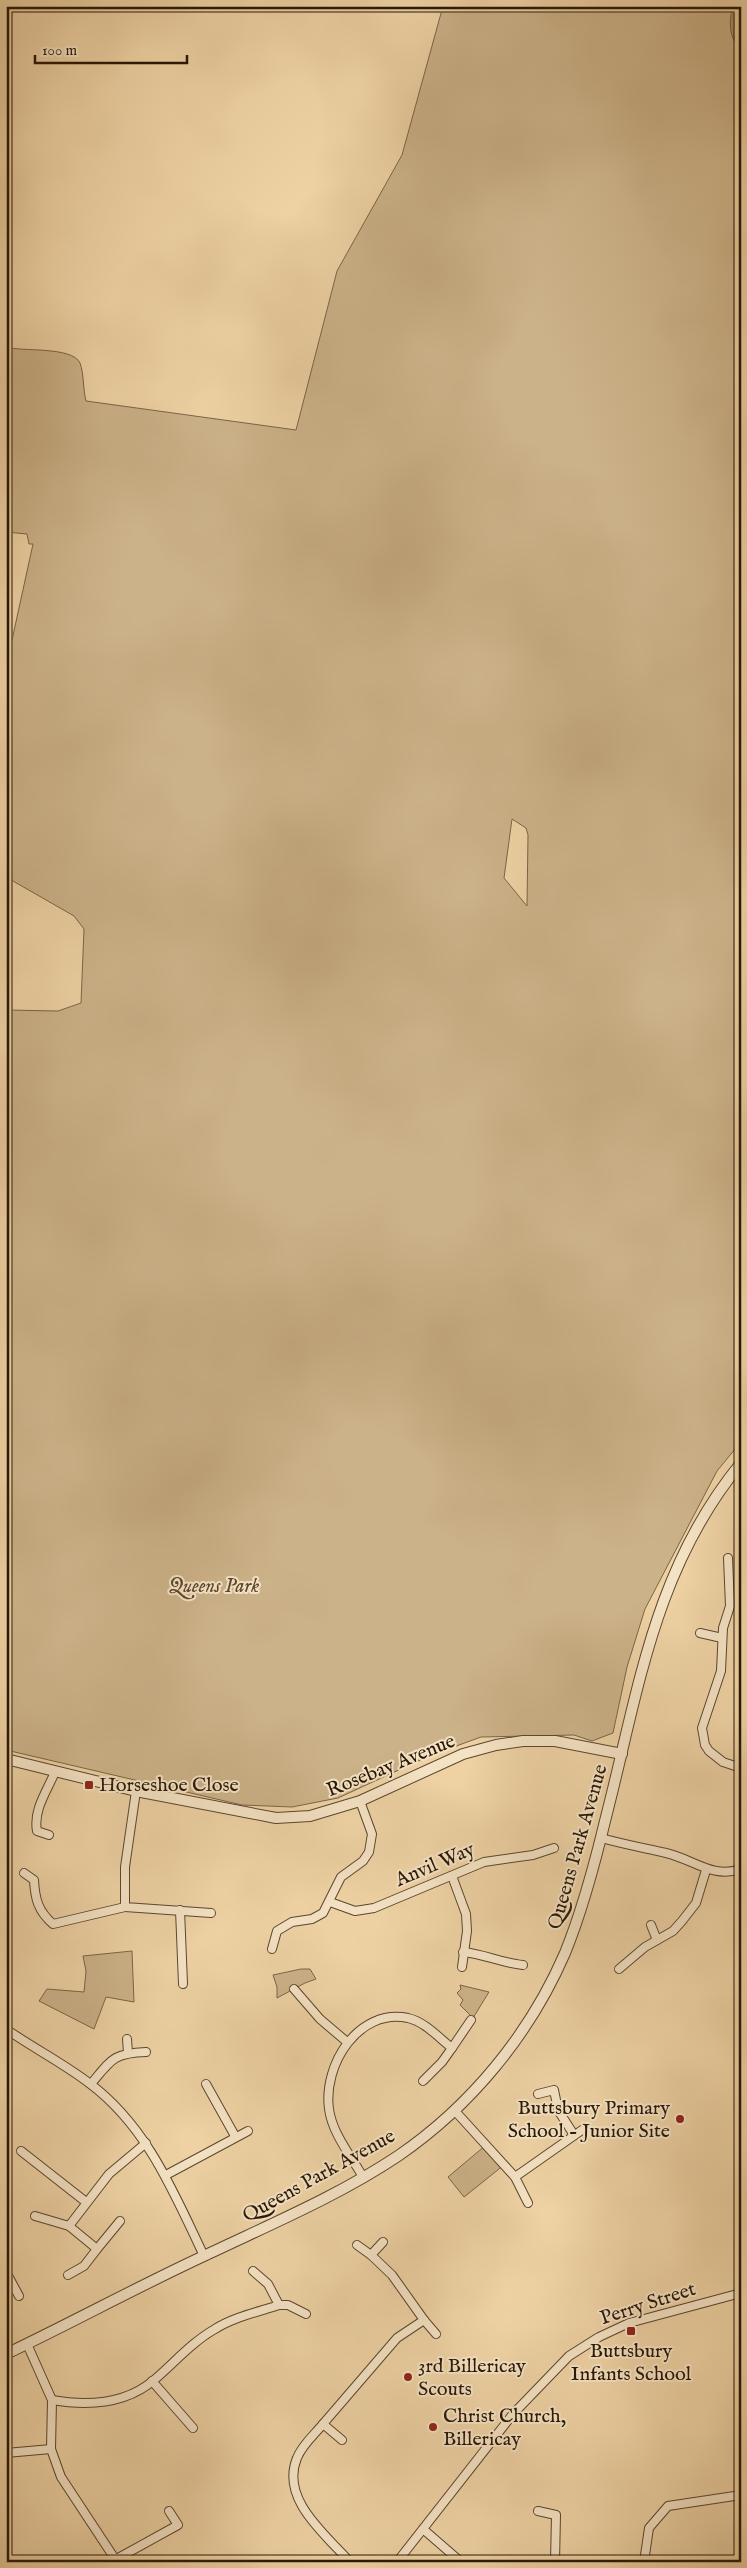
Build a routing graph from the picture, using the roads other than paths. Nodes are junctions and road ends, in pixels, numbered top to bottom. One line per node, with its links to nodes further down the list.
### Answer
1 (741, 1462): 5 (street, Queens Park Avenue)
2 (728, 1558): 4 (street)
3 (700, 1633): 4 (street)
4 (722, 1638): 7 (street)
5 (622, 1754): 10 (street, Rosebay Avenue); 12 (street, Queens Park Avenue)
6 (6, 1759): 8 (street, Rosebay Avenue)
7 (741, 1768)
8 (55, 1772): 9 (street, Rosebay Avenue); 11 (street)
9 (136, 1791): 10 (street, Rosebay Avenue); 19 (street)
10 (360, 1801): 18 (street)
11 (49, 1835)
12 (601, 1838): 15 (street); 42 (street, Queens Park Avenue)
13 (554, 1848): 17 (street, Anvil Way)
14 (741, 1869): 15 (street)
15 (706, 1870): 23 (street)
16 (24, 1874): 19 (street)
17 (452, 1876): 18 (street, Anvil Way); 25 (street)
18 (330, 1902): 24 (street)
19 (125, 1907): 20 (street)
20 (180, 1910): 21 (street); 29 (street)
21 (211, 1913)
22 (652, 1925): 23 (street)
23 (657, 1940): 28 (street)
24 (272, 1949)
25 (463, 1952): 26 (street); 27 (street)
26 (523, 1965)
27 (462, 1967)
28 (619, 1969)
29 (183, 1984)
30 (294, 1989): 34 (street)
31 (471, 2020): 35 (street)
32 (6, 2029): 39 (street)
33 (127, 2040): 37 (street)
34 (347, 2042): 35 (street); 50 (street)
35 (452, 2048): 38 (street)
36 (146, 2052): 37 (street)
37 (128, 2053): 39 (street)
38 (423, 2081)
39 (91, 2084): 47 (street)
40 (206, 2084): 46 (street)
41 (538, 2094): 45 (street)
42 (454, 2112): 50 (street, Queens Park Avenue); 51 (street)
43 (582, 2130): 45 (street)
44 (248, 2131): 46 (street)
45 (574, 2135): 51 (street)
46 (235, 2136): 49 (street)
47 (146, 2143): 49 (street); 52 (street)
48 (21, 2151): 52 (street)
49 (166, 2175): 61 (street)
50 (363, 2177): 61 (street, Queens Park Avenue)
51 (515, 2178): 53 (street)
52 (86, 2202): 56 (street)
53 (528, 2203)
54 (35, 2216): 56 (street)
55 (120, 2221): 59 (street)
56 (69, 2226): 59 (street)
57 (383, 2242): 60 (street)
58 (357, 2245): 60 (street)
59 (97, 2248): 64 (street)
60 (371, 2255): 69 (street)
61 (204, 2256): 71 (street, Queens Park Avenue)
62 (253, 2271): 67 (street)
63 (6, 2272): 66 (street)
64 (68, 2275)
65 (741, 2293): 83 (street, Perry Street)
66 (19, 2296)
67 (279, 2305): 68 (street); 73 (street)
68 (306, 2314)
69 (424, 2320): 70 (street); 75 (street)
70 (436, 2334)
71 (28, 2344): 72 (street, Queens Park Avenue); 74 (street)
72 (6, 2354)
73 (152, 2381): 74 (street); 76 (street)
74 (52, 2400): 78 (street)
75 (323, 2424): 77 (street); 85 (street)
76 (193, 2428)
77 (342, 2440)
78 (51, 2449): 79 (street); 84 (street)
79 (6, 2453)
80 (741, 2495): 89 (street)
81 (169, 2511): 84 (street)
82 (538, 2511): 88 (street)
83 (423, 2529): 86 (street, Perry Street); 87 (street)
84 (113, 2561)
85 (350, 2562)
86 (397, 2562)
87 (462, 2562)
88 (554, 2562)
89 (644, 2562)

